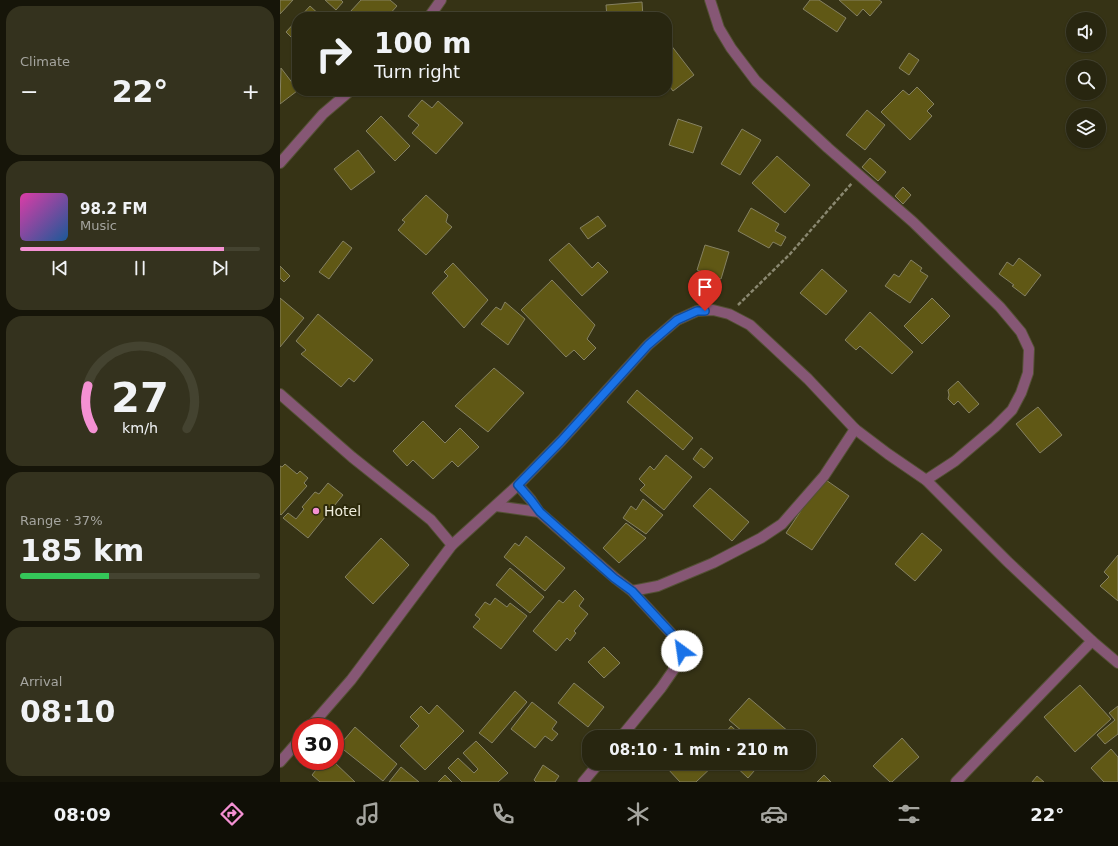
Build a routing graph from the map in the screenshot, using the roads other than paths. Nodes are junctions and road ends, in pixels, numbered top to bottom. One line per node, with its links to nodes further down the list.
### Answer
1 (441, 0): 3 (street)
2 (710, 0): 8 (street)
3 (433, 12)
4 (344, 96): 5 (street)
5 (280, 163)
6 (280, 394): 12 (street)
7 (855, 429): 8 (street); 9 (street); 13 (street)
8 (926, 480): 14 (street)
9 (518, 485): 10 (street); 11 (street)
10 (496, 506): 11 (street); 12 (street)
11 (540, 512): 13 (street)
12 (452, 545): 16 (street)
13 (632, 591): 17 (street)
14 (1092, 641): 15 (street); 22 (street)
15 (1118, 663)
16 (318, 718)
17 (627, 730)
18 (292, 748): 19 (street)
19 (280, 762)
20 (593, 770): 21 (street)
21 (583, 782)
22 (956, 782)

